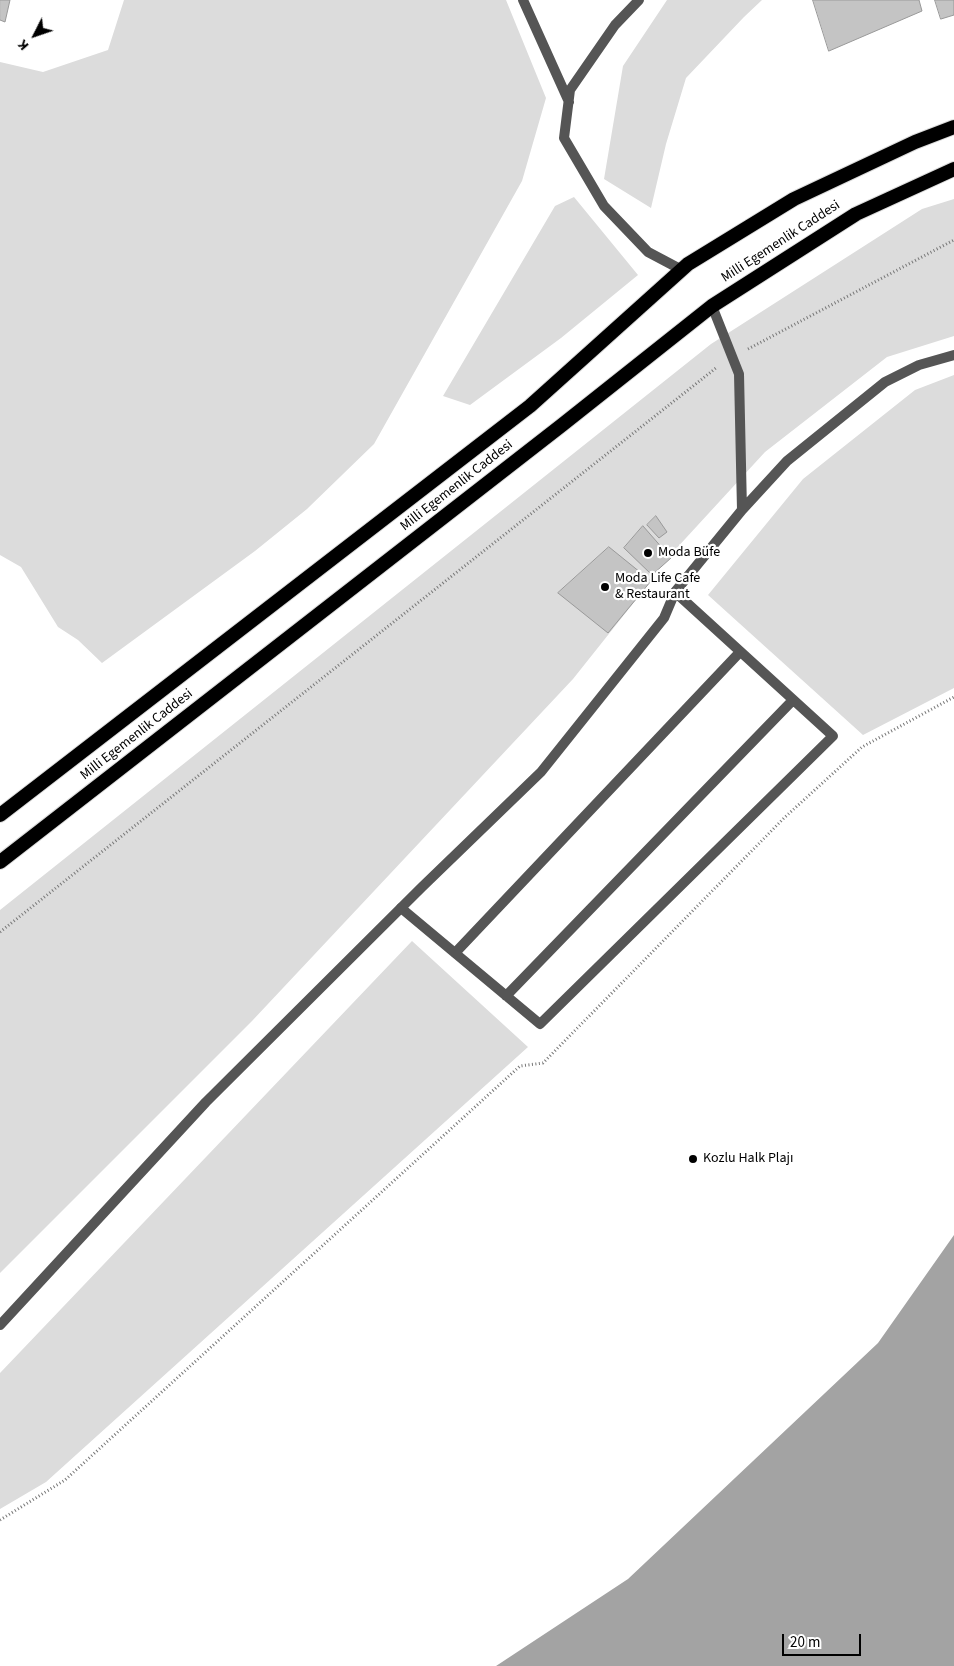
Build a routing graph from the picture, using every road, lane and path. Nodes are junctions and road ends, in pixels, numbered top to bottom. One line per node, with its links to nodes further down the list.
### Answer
1 (523, 0): 3 (street)
2 (639, 0): 3 (street)
3 (569, 102): 7 (street)
4 (954, 127): 7 (highway, Milli Egemenlik Caddesi)
5 (954, 169): 8 (highway, Milli Egemenlik Caddesi)
6 (954, 240): 10 (path)
7 (682, 270): 16 (highway, Milli Egemenlik Caddesi)
8 (712, 306): 10 (street); 17 (highway, Milli Egemenlik Caddesi)
9 (954, 355): 11 (street)
10 (733, 357): 11 (street); 19 (path)
11 (742, 510): 12 (street)
12 (675, 592): 13 (street); 18 (street)
13 (740, 652): 15 (street); 20 (street)
14 (954, 697): 23 (path)
15 (794, 700): 21 (street); 21 (street)
16 (0, 815)
17 (0, 862)
18 (401, 908): 20 (street); 22 (street)
19 (0, 932)
20 (455, 953): 21 (street)
21 (506, 996)
22 (0, 1325)
23 (0, 1520)

